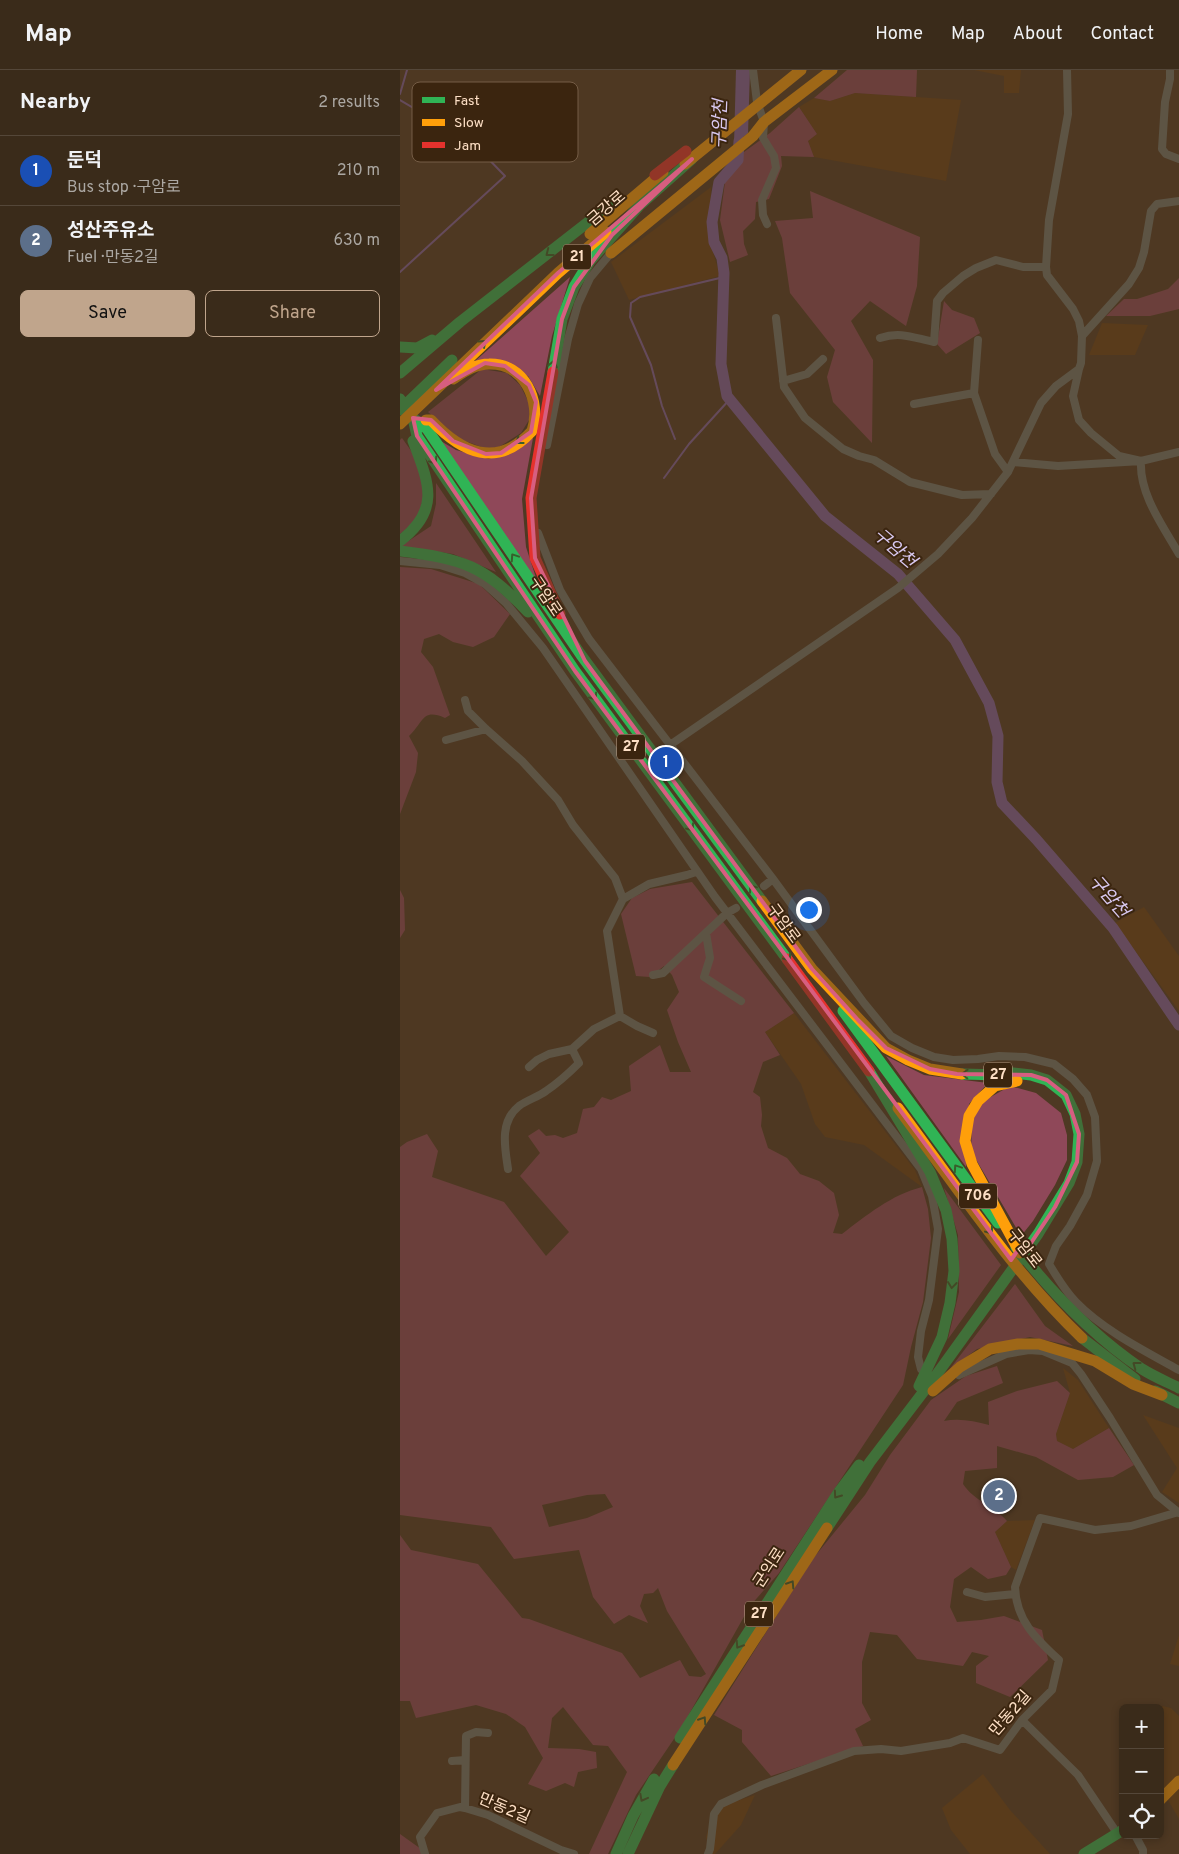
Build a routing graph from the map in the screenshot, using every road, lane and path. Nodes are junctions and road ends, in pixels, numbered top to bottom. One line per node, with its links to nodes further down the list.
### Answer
1 (753, 70): 8 (street)
2 (787, 70): 7 (main road, 금강로 / 21)
3 (801, 70): 7 (main road, 금강로 / 21)
4 (832, 70): 8 (main road)
5 (1067, 70): 14 (street)
6 (1170, 70): 10 (street)
7 (771, 89): 9 (main road, 금강로 / 21)
8 (764, 122): 12 (street); 13 (main road)
9 (689, 155): 16 (main road, one-way to 16); 25 (main road, 금강로 / 21); 41 (main road, one-way to 9)
10 (1179, 159)
11 (1179, 201): 17 (street)
12 (767, 224)
13 (611, 253): 46 (street)
14 (1046, 267): 17 (street); 18 (street)
15 (776, 318): 24 (street)
16 (460, 322): 20 (main road); 23 (main road)
17 (1082, 336): 22 (street)
18 (880, 338)
19 (978, 340): 26 (street)
20 (400, 347)
21 (823, 358): 24 (street)
22 (1079, 369): 33 (street); 34 (street)
23 (400, 373)
24 (783, 381): 36 (street)
25 (432, 386): 29 (main road, 금강로); 30 (main road, one-way to 30); 31 (main road, 금강로 / 21)
26 (974, 393): 28 (street); 35 (street)
27 (400, 398): 30 (main road, 구암로)
28 (914, 404)
29 (400, 410)
30 (413, 418): 37 (main road); 41 (main road, 구암로 / 27, one-way to 30); 42 (main road, 구암로 / 27, one-way to 42)
31 (400, 424)
32 (1179, 452): 33 (street)
33 (1141, 461): 34 (street); 39 (street)
34 (1013, 462): 35 (street)
35 (1008, 472): 36 (street)
36 (991, 494): 46 (street)
37 (400, 541)
38 (400, 551): 42 (main road)
39 (1179, 554)
40 (400, 561): 47 (street)
41 (585, 661): 54 (main road, 구암로 / 27, one-way to 41)
42 (575, 671): 60 (main road, 구암로 / 27, one-way to 60)
43 (465, 700): 44 (street)
44 (486, 729): 45 (street); 50 (street)
45 (446, 740)
46 (670, 745): 48 (street)
47 (696, 872): 50 (street); 52 (street)
48 (773, 879): 49 (street); 67 (street)
49 (764, 886)
50 (623, 899): 57 (street)
51 (736, 908): 52 (street)
52 (727, 914): 53 (street); 66 (street)
53 (706, 933): 55 (street); 56 (street)
54 (812, 969): 63 (main road, 27, one-way to 54); 64 (main road, 구암로 / 706, one-way to 54)
55 (653, 975)
56 (741, 1000)
57 (620, 1016): 58 (street); 59 (street)
58 (653, 1033)
59 (572, 1049): 61 (street); 62 (street)
60 (866, 1066): 68 (main road, 27, one-way to 68); 71 (main road, 구암로 / 706, one-way to 71)
61 (528, 1067)
62 (508, 1169)
63 (1036, 1232): 64 (main road); 65 (main road, 27)
64 (1020, 1253): 70 (main road, 구암로 / 706, one-way to 64)
65 (1008, 1271): 68 (main road); 73 (main road, 27)
66 (921, 1369)
67 (1179, 1370)
68 (919, 1386): 89 (main road, 군익로 / 27, one-way to 89)
69 (942, 1387): 74 (street)
70 (1179, 1388)
71 (1162, 1395): 72 (main road, 구암로 / 706); 73 (main road)
72 (1179, 1403)
73 (859, 1480): 90 (main road, 군익로 / 27, one-way to 73)
74 (1179, 1513): 76 (street)
75 (967, 1592): 76 (street)
76 (1015, 1594): 77 (street, 만동2길)
77 (1022, 1720): 84 (street); 91 (street, 만동2길)
78 (488, 1733): 79 (street)
79 (465, 1760): 80 (street); 83 (street)
80 (452, 1761)
81 (1179, 1781): 82 (main road)
82 (1164, 1796)
83 (465, 1808): 87 (street, 만동2길); 88 (street, 만동2길)
84 (1119, 1830)
85 (1119, 1832): 92 (main road)
86 (1137, 1839): 93 (street)
87 (425, 1854)
88 (574, 1854)
89 (616, 1854)
90 (628, 1854)
91 (708, 1854)
92 (1084, 1854)
93 (1143, 1854)

